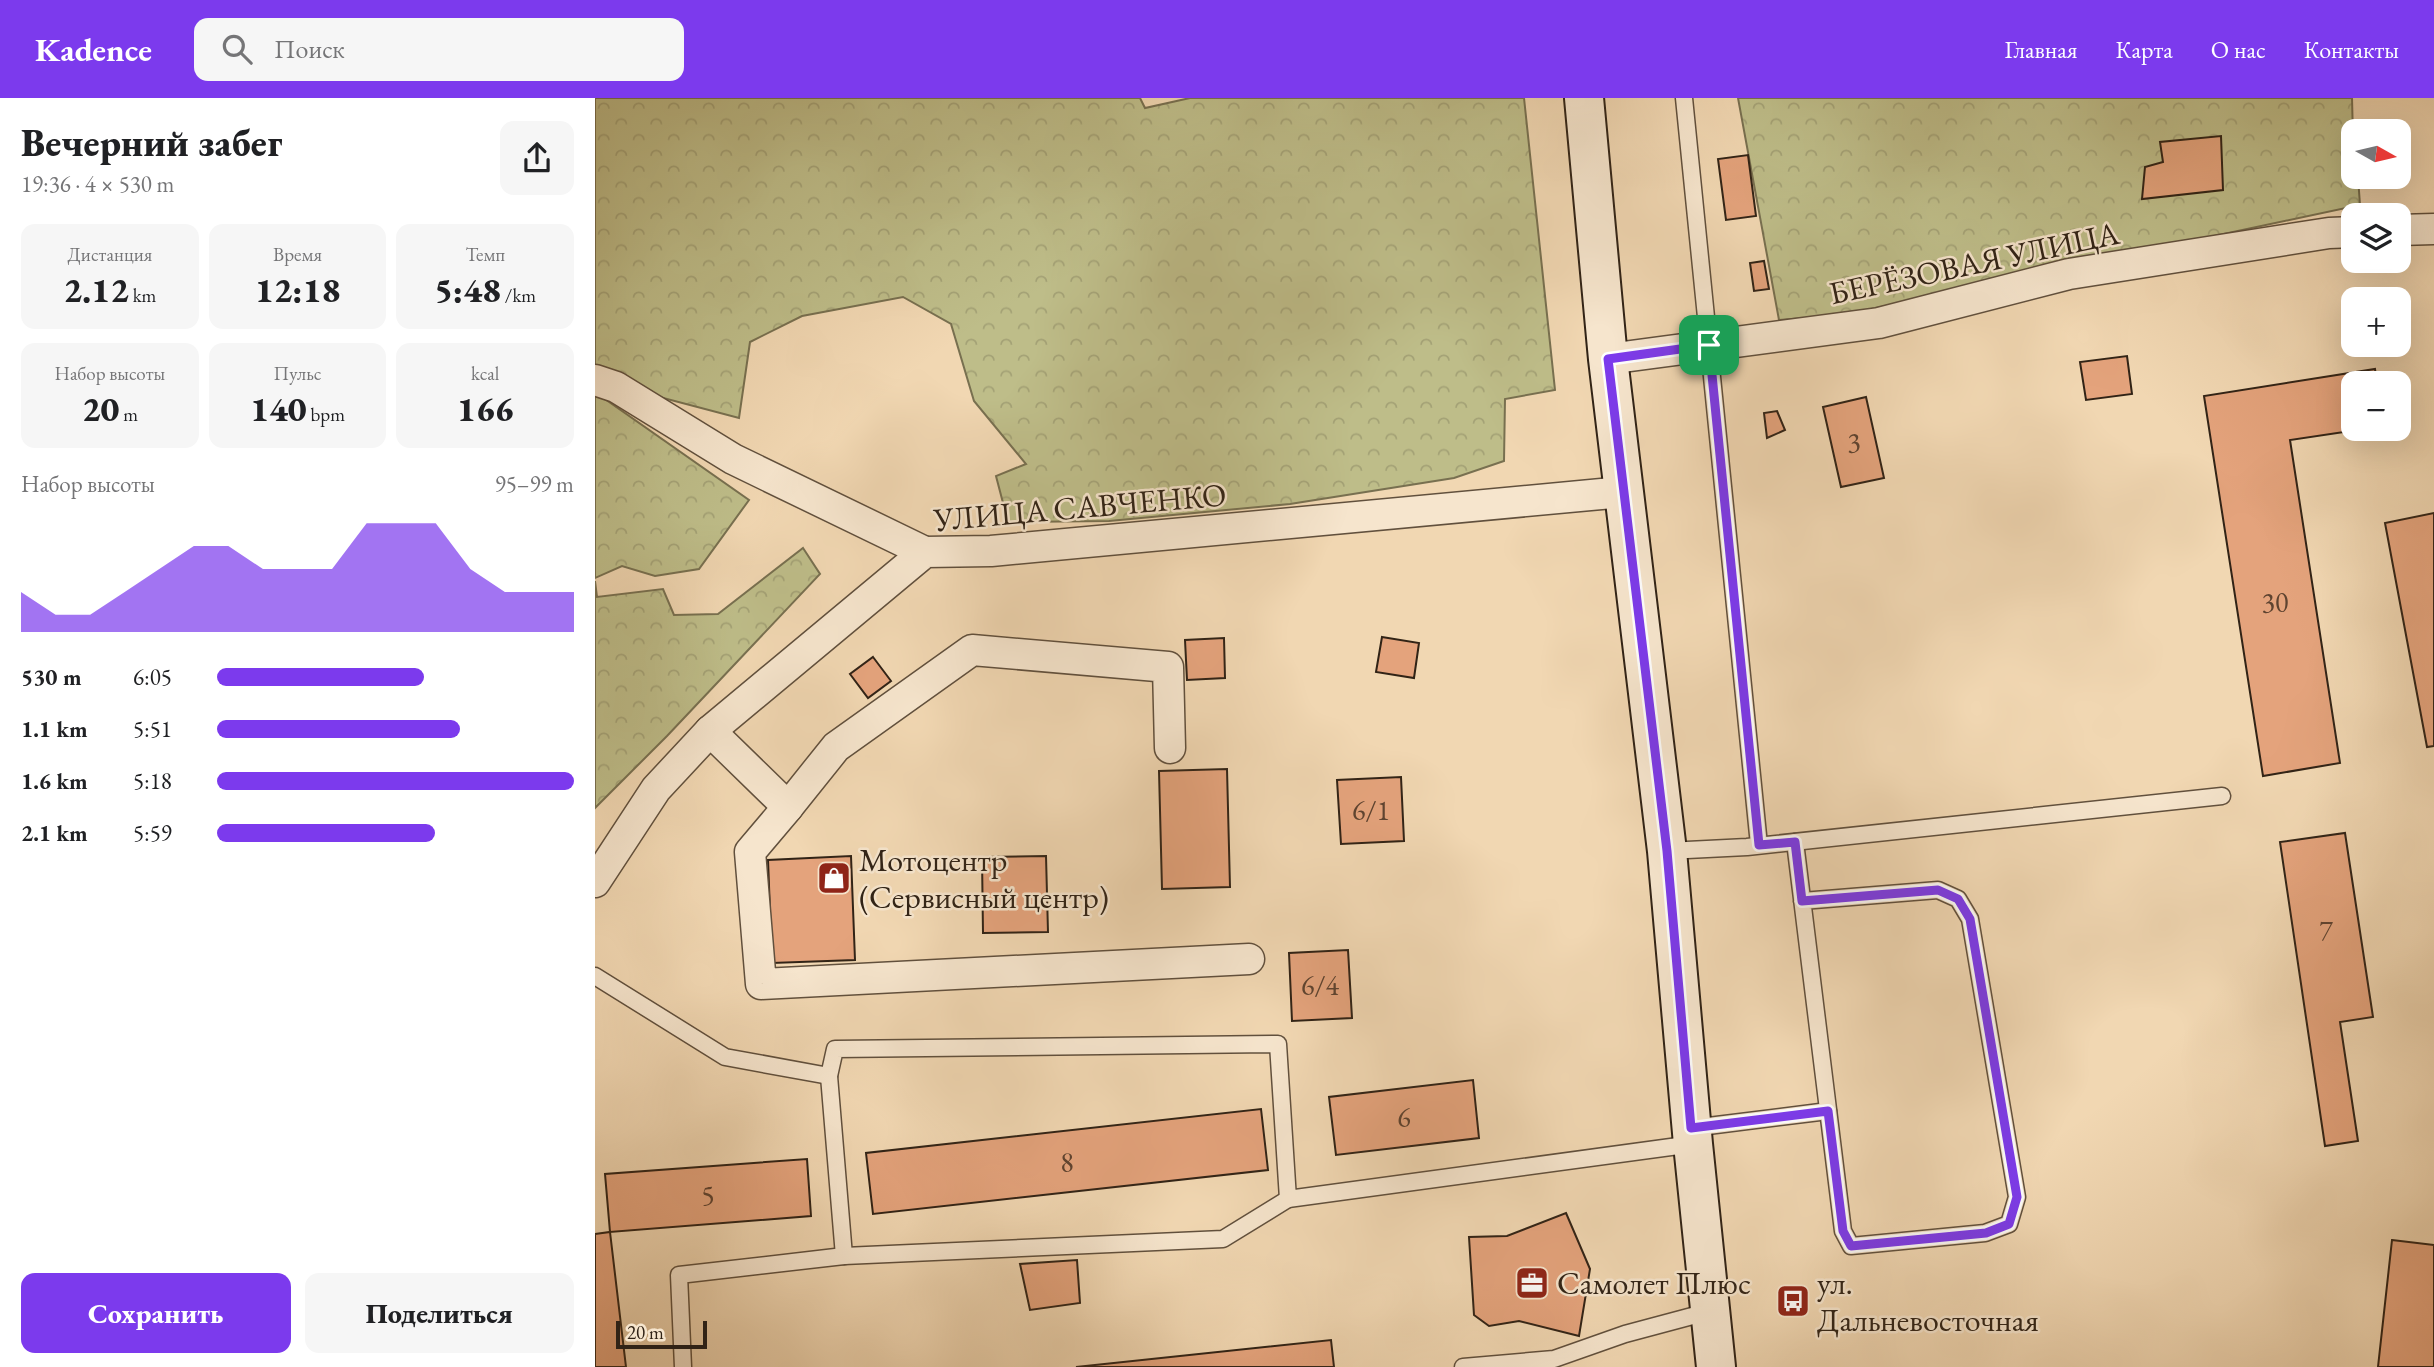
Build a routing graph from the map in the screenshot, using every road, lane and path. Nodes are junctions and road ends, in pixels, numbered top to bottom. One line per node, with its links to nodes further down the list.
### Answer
1 (1584, 98): 7 (main road)
2 (1684, 98): 6 (lane)
3 (2434, 229): 4 (street)
4 (2411, 230)
5 (2341, 233): 6 (street, БЕРЁЗОВАЯ УЛИЦА)
6 (1709, 345): 7 (street, БЕРЁЗОВАЯ УЛИЦА); 16 (lane)
7 (1608, 359): 9 (main road)
8 (595, 380): 10 (street)
9 (1623, 492): 10 (street, УЛИЦА САВЧЕНКО); 17 (main road)
10 (925, 552): 11 (street, УЛИЦА САВЧЕНКО)
11 (710, 731): 14 (street); 18 (street, УЛИЦА САВЧЕНКО)
12 (1170, 748): 14 (street)
13 (2222, 796): 15 (lane)
14 (788, 807): 20 (street)
15 (1795, 842): 16 (lane); 19 (lane)
16 (1759, 845): 17 (lane)
17 (1667, 851): 24 (main road)
18 (595, 882)
19 (1802, 901): 23 (lane); 23 (lane)
20 (1249, 959)
21 (595, 976): 22 (lane)
22 (829, 1076): 25 (lane); 26 (lane)
23 (1828, 1111): 24 (lane)
24 (1692, 1136): 25 (lane); 27 (main road)
25 (1288, 1199): 26 (lane)
26 (844, 1256): 28 (lane)
27 (1711, 1311): 29 (lane); 30 (main road)
28 (683, 1367)
29 (1463, 1367)
30 (1716, 1367)

